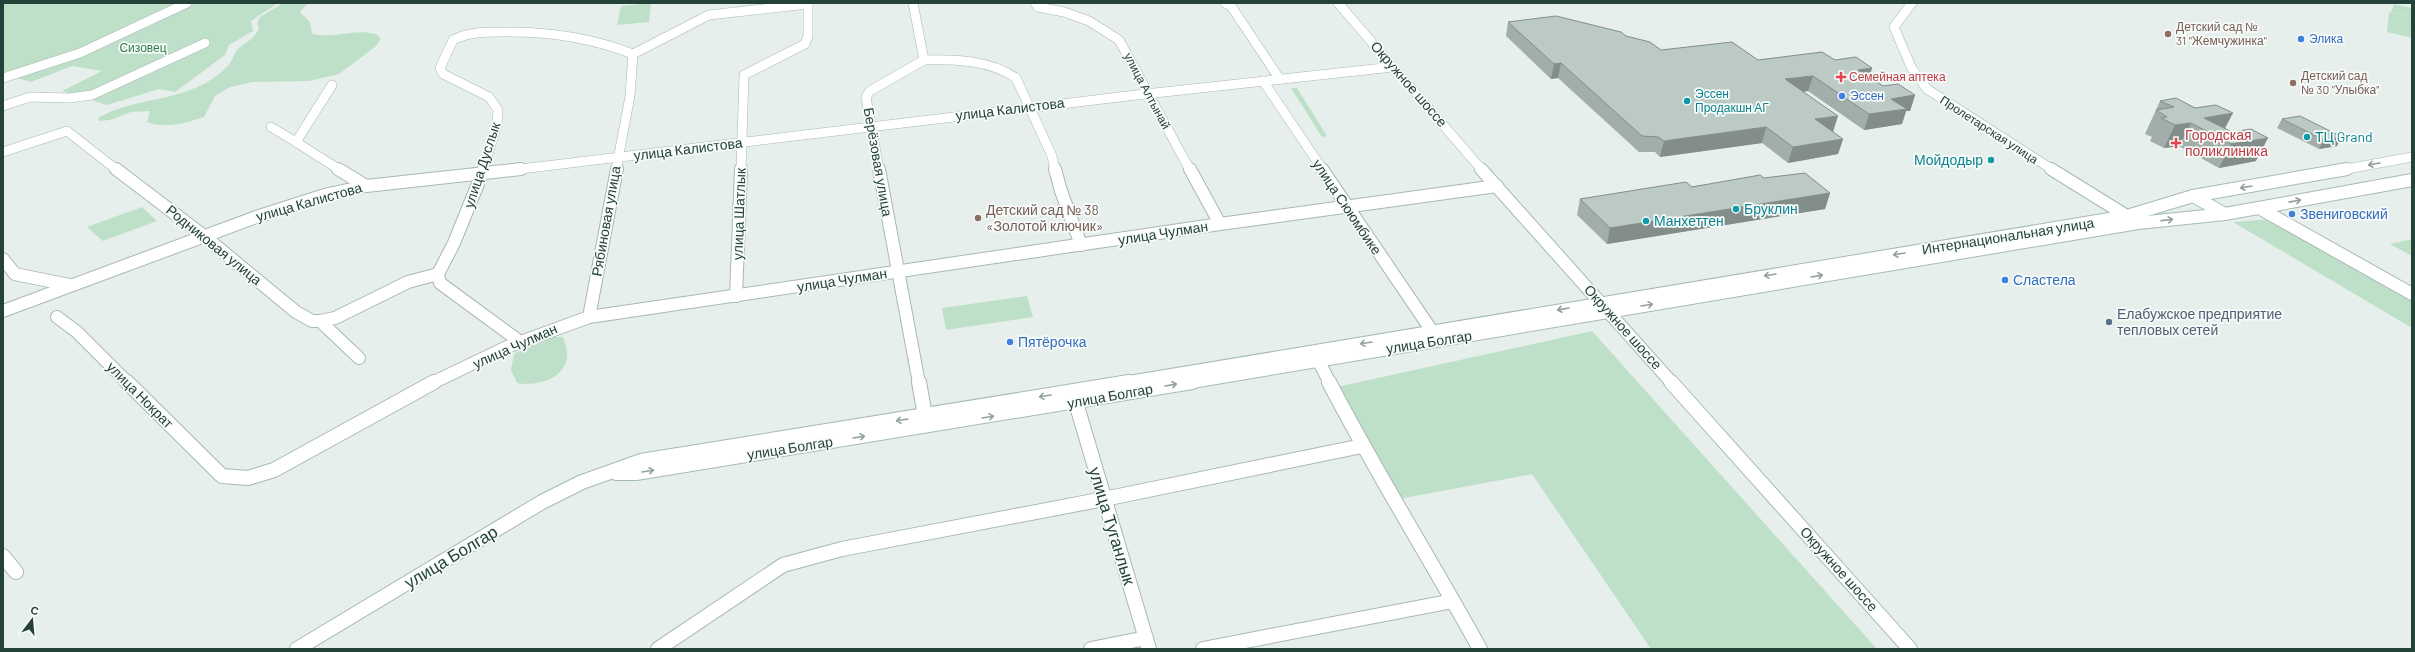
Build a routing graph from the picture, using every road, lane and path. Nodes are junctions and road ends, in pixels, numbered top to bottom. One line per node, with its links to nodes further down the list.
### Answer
1 (187, 3): 12 (street)
2 (808, 3): 9 (street); 22 (street, улица Шатлык)
3 (913, 3): 10 (street)
4 (1035, 3): 16 (street, улица Алтынай)
5 (1225, 3): 13 (street)
6 (1338, 3): 11 (street, Окружное шоссе)
7 (1912, 3): 34 (street, Пролетарская улица)
8 (205, 43): 17 (street)
9 (633, 54): 24 (street, Рябиновая улица); 26 (street, улица Дуслык)
10 (924, 60): 18 (street); 19 (street, Берёзовая улица)
11 (1393, 67): 13 (street, улица Калистова); 29 (street, Окружное шоссе)
12 (3, 78)
13 (1279, 78): 14 (street, улица Калистова)
14 (1263, 81): 16 (street, улица Калистова); 31 (street, улица Сююмбике)
15 (332, 85): 21 (street)
16 (1148, 93): 18 (street, улица Калистова); 36 (street, улица Алтынай)
17 (3, 106)
18 (1030, 106): 19 (street, улица Калистова); 38 (street)
19 (871, 126): 22 (street, улица Калистова); 40 (street, Берёзовая улица)
20 (272, 127): 21 (street)
21 (296, 142): 28 (street)
22 (742, 143): 24 (street, улица Калистова); 44 (street, улица Шатлык)
23 (3, 152): 37 (street, Родниковая улица)
24 (617, 157): 26 (street, улица Калистова); 48 (street, Рябиновая улица)
25 (2412, 157): 30 (street, Интернациональная улица, one-way to 30)
26 (481, 173): 28 (street, улица Калистова); 41 (street, улица Дуслык)
27 (2412, 180): 32 (street, Интернациональная улица, one-way to 27)
28 (366, 186): 37 (street, улица Калистова)
29 (1497, 186): 31 (street, улица Чулман); 45 (street, Окружное шоссе)
30 (2192, 196): 33 (street); 34 (street, Интернациональная улица)
31 (1346, 207): 36 (street, улица Чулман); 50 (street, улица Сююмбике)
32 (2259, 208): 33 (street, Интернациональная улица); 43 (street)
33 (2225, 214): 35 (street, Интернациональная улица, one-way to 33)
34 (2127, 216): 35 (street, Пролетарская улица); 45 (street, Интернациональная улица, one-way to 45)
35 (2138, 223): 45 (street, Интернациональная улица, one-way to 35)
36 (1220, 224): 38 (street, улица Чулман)
37 (204, 236): 42 (street, улица Калистова); 49 (street, Родниковая улица)
38 (1081, 245): 40 (street, улица Чулман)
39 (3, 259): 42 (street)
40 (899, 271): 44 (street, улица Чулман); 55 (street, Берёзовая улица)
41 (438, 274): 49 (street); 51 (street)
42 (69, 285): 46 (street, улица Калистова)
43 (2412, 294)
44 (736, 296): 48 (street, улица Чулман)
45 (1605, 307): 50 (street, улица Болгар, one-way to 50); 53 (street, улица Болгар); 69 (street, Окружное шоссе)
46 (3, 311)
47 (57, 317): 58 (street, улица Нократ)
48 (589, 317): 51 (street, улица Чулман)
49 (320, 321): 52 (street, Родниковая улица)
50 (1432, 331): 55 (street, улица Болгар, one-way to 55)
51 (518, 341): 58 (street, улица Чулман)
52 (359, 358)
53 (1318, 360): 54 (street, улица Болгар, one-way to 53); 56 (street)
54 (1076, 402): 57 (street, улица Болгар, one-way to 54); 59 (street, улица Туганлык)
55 (925, 416): 57 (street, улица Болгар, one-way to 57)
56 (1362, 446): 59 (street); 62 (street)
57 (609, 473): 64 (street, улица Болгар)
58 (222, 476)
59 (1104, 499): 63 (street, улица Туганлык); 65 (street)
60 (3, 556): 61 (street)
61 (16, 572)
62 (1453, 601): 67 (street); 68 (street)
63 (1147, 643): 66 (street)
64 (306, 647)
65 (658, 649)
66 (1091, 649)
67 (1203, 649)
68 (1480, 649)
69 (1910, 649)

